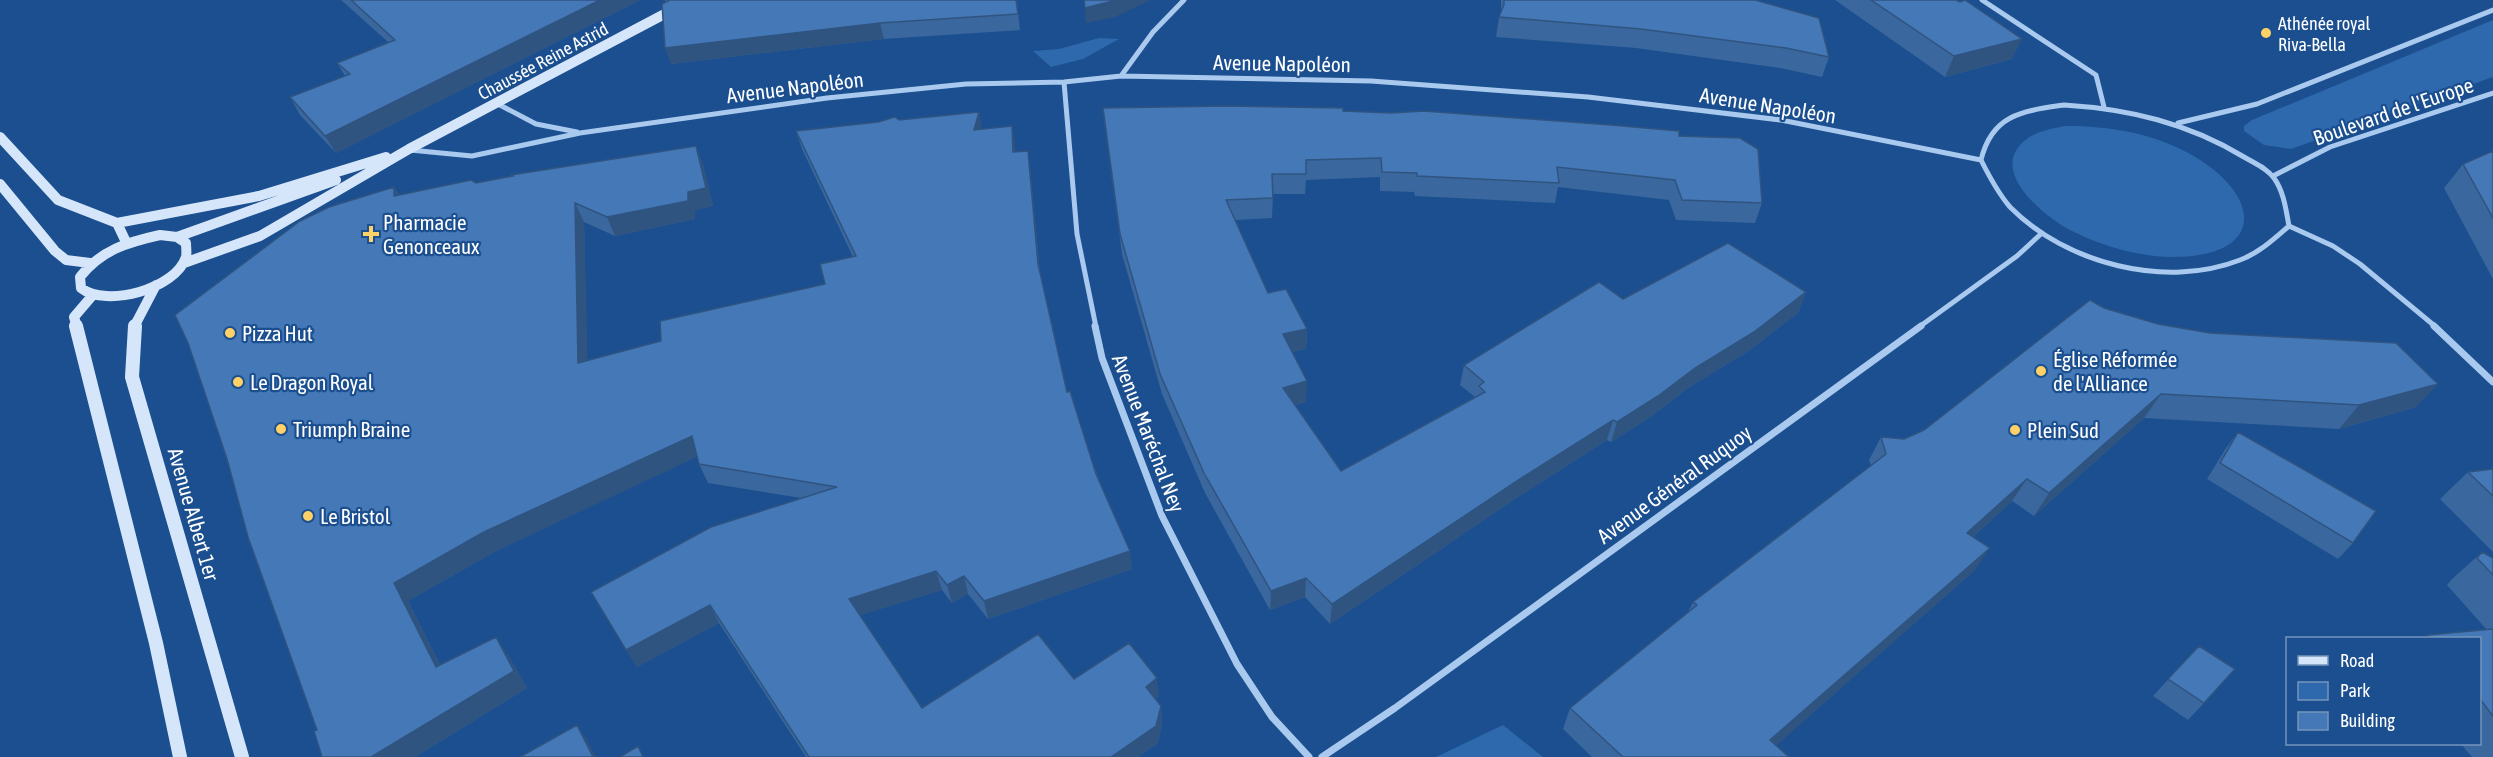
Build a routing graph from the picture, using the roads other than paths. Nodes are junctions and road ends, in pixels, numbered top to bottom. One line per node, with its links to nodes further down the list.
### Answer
1 (691, 0): 8 (main road, Chaussée Reine Astrid)
2 (1184, 0): 5 (street)
3 (1982, 0): 9 (street)
4 (2493, 10): 10 (street)
5 (1121, 76): 6 (street, Avenue Napoléon); 14 (street, Avenue Napoléon)
6 (1064, 82): 11 (street, Avenue Napoléon); 29 (street, Avenue Maréchal Ney)
7 (2493, 93): 15 (street, Boulevard de l'Europe)
8 (498, 104): 11 (street, Avenue Napoléon); 13 (main road, Chaussée Reine Astrid)
9 (2104, 107): 10 (street); 14 (street)
10 (2178, 123): 15 (street)
11 (580, 133): 13 (street, Avenue Napoléon)
12 (0, 137): 17 (main road)
13 (409, 149): 17 (main road, Chaussée Reine Astrid); 20 (main road, Chaussée Reine Astrid); 23 (main road, Chaussée Reine Astrid)
14 (1981, 160): 19 (street)
15 (2273, 176): 18 (street)
16 (0, 184): 22 (main road)
17 (117, 223): 21 (main road)
18 (2289, 226): 19 (street); 26 (street)
19 (2042, 233): 30 (street, Avenue Général Ruquoy)
20 (177, 237): 21 (main road, Chaussée Reine Astrid); 23 (main road)
21 (126, 242): 22 (main road, Chaussée Reine Astrid)
22 (90, 263): 25 (main road)
23 (184, 263): 24 (main road, Chaussée Reine Astrid)
24 (156, 285): 25 (main road); 28 (main road, Avenue Albert 1er)
25 (92, 296): 27 (main road)
26 (2493, 382)
27 (180, 757)
28 (242, 757)
29 (1310, 757)
30 (1322, 757)

